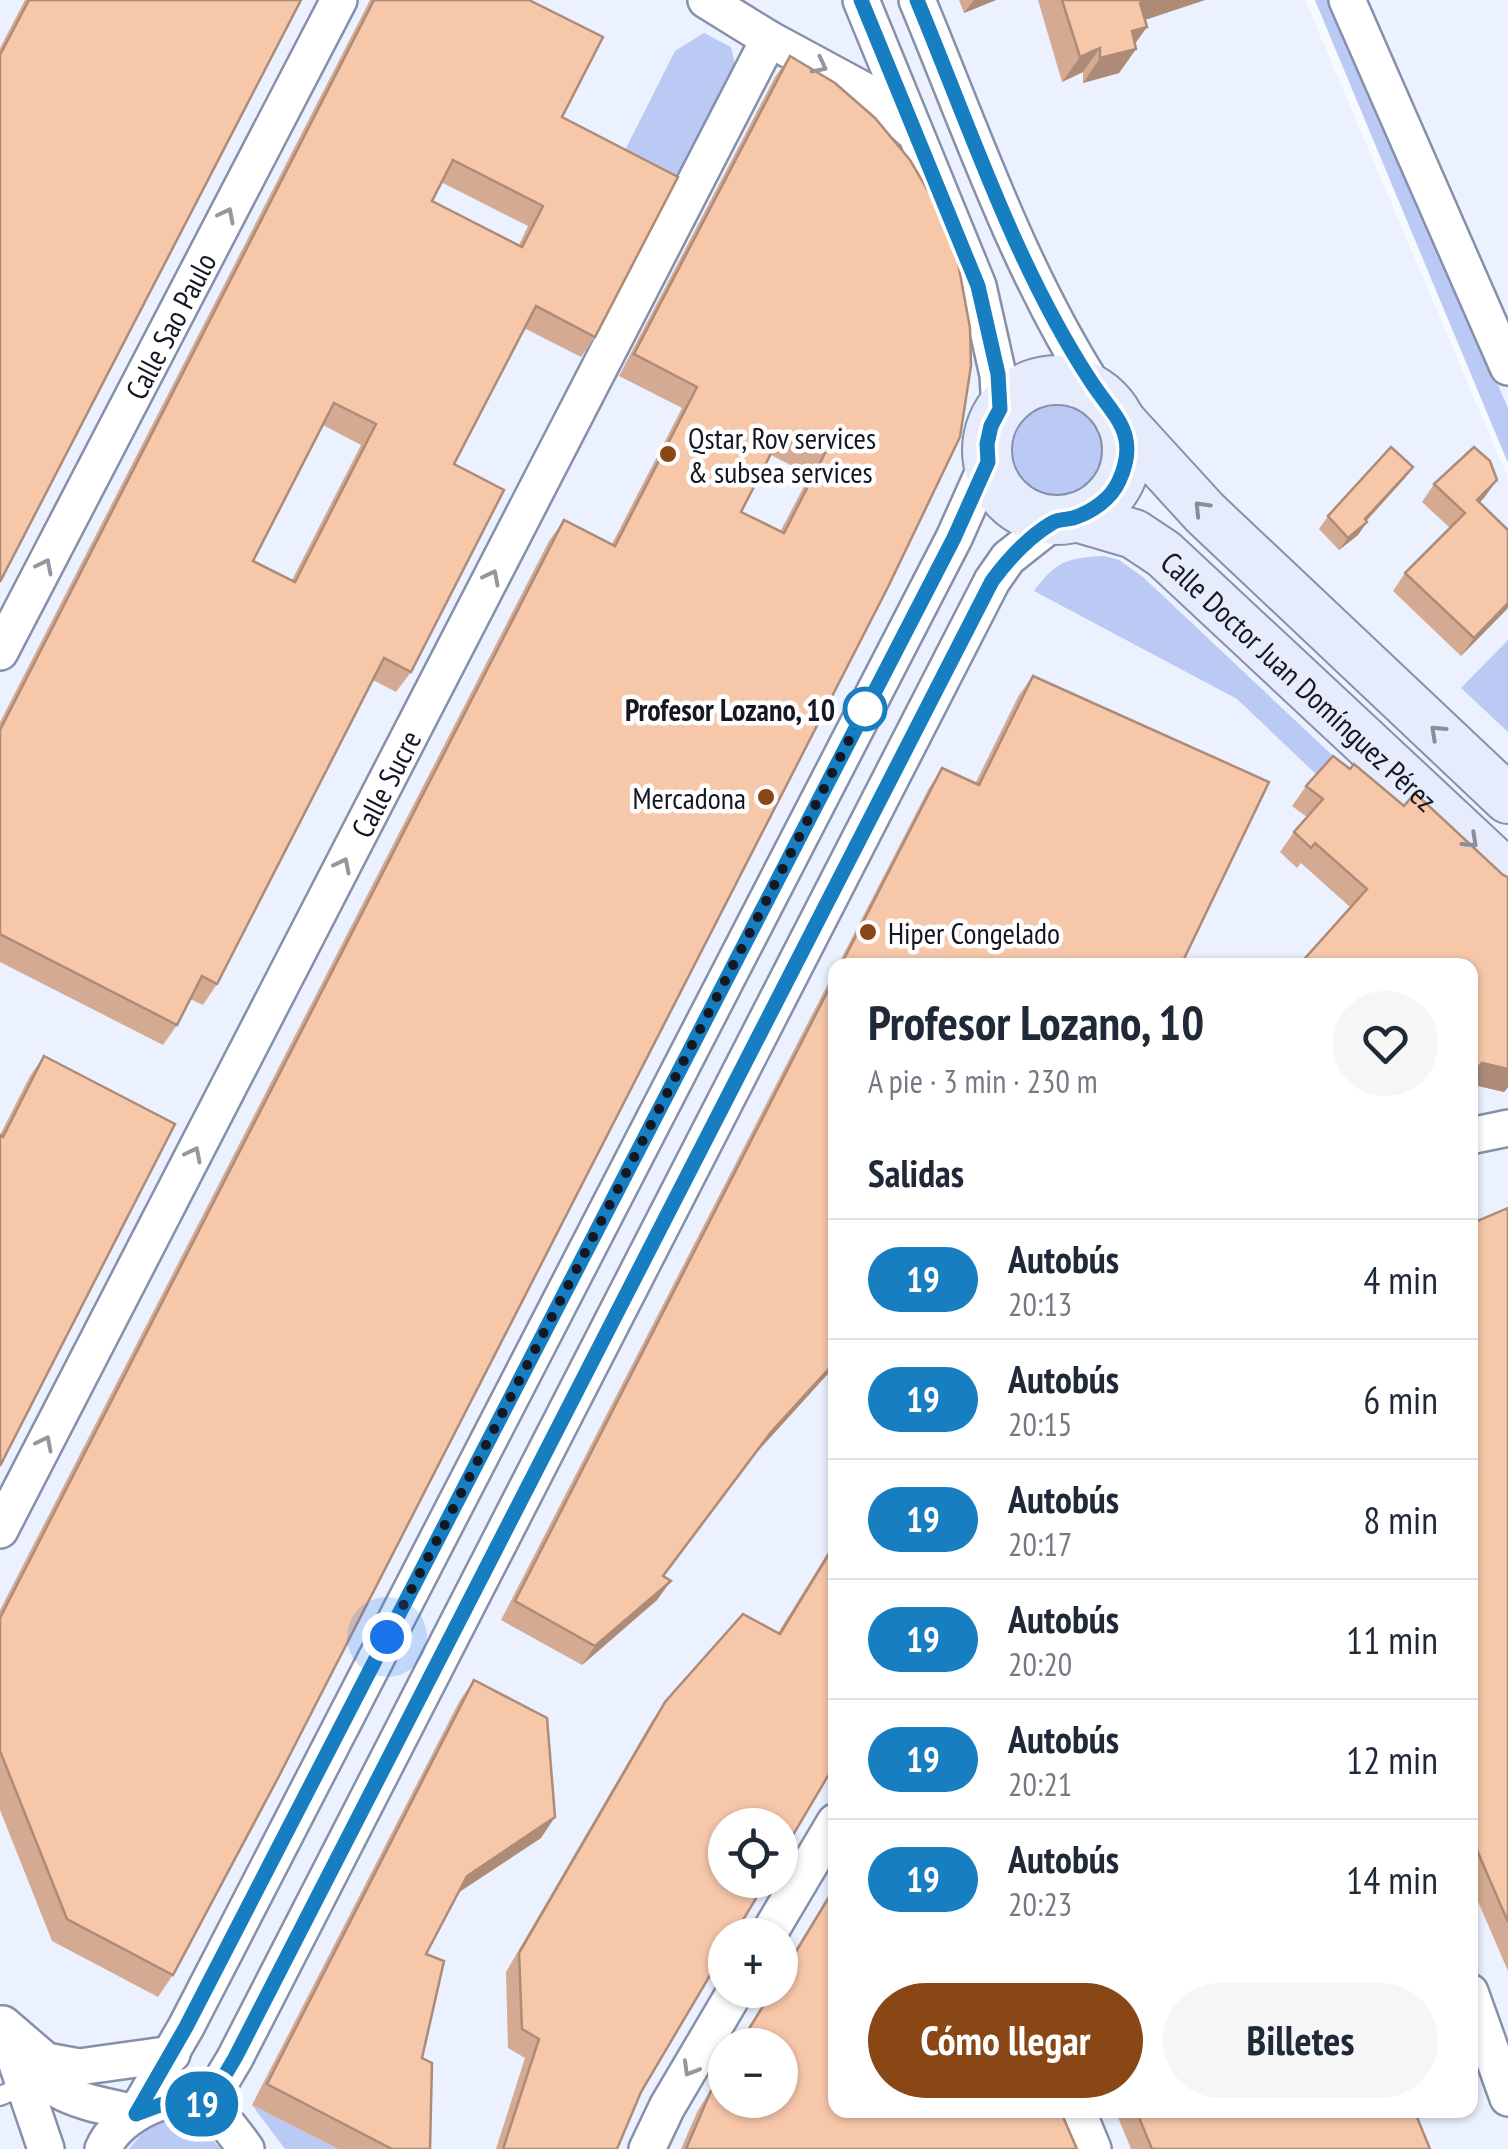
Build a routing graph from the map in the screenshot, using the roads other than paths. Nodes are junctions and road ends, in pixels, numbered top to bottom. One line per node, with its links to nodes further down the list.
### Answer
1 (339, 0): 13 (street, Calle Sao Paulo, one-way to 1)
2 (706, 0): 6 (street)
3 (862, 0): 7 (street)
4 (916, 0): 9 (street, Calle Doctor Juan Domínguez Pérez)
5 (1347, 0): 8 (street)
6 (769, 39): 7 (street, one-way to 7); 18 (street, Calle Sucre, one-way to 6)
7 (918, 138): 10 (street)
8 (1508, 368)
9 (1109, 406): 10 (street); 12 (street); 14 (street, Calle Doctor Juan Domínguez Pérez, one-way to 9)
10 (1000, 409): 11 (street)
11 (988, 462): 12 (street); 28 (street)
12 (1066, 518): 15 (street, Calle Doctor Juan Domínguez Pérez, one-way to 15); 31 (street)
13 (0, 652)
14 (1508, 799)
15 (1508, 875)
16 (1508, 1128): 17 (street)
17 (1478, 1134)
18 (0, 1530)
19 (828, 1834): 20 (street)
20 (778, 1918)
21 (1478, 1998): 26 (street)
22 (1478, 2003): 27 (street)
23 (725, 2008): 37 (street, one-way to 37)
24 (1478, 2014): 30 (street)
25 (1, 2021): 28 (street); 29 (street); 32 (street)
26 (1508, 2023)
27 (1508, 2048)
28 (172, 2054): 32 (street)
29 (12, 2091): 34 (street)
30 (1508, 2098)
31 (207, 2105): 32 (street); 36 (street)
32 (136, 2114): 35 (street)
33 (1080, 2118): 38 (street)
34 (46, 2149)
35 (103, 2149)
36 (246, 2149)
37 (647, 2149)
38 (1093, 2149)

